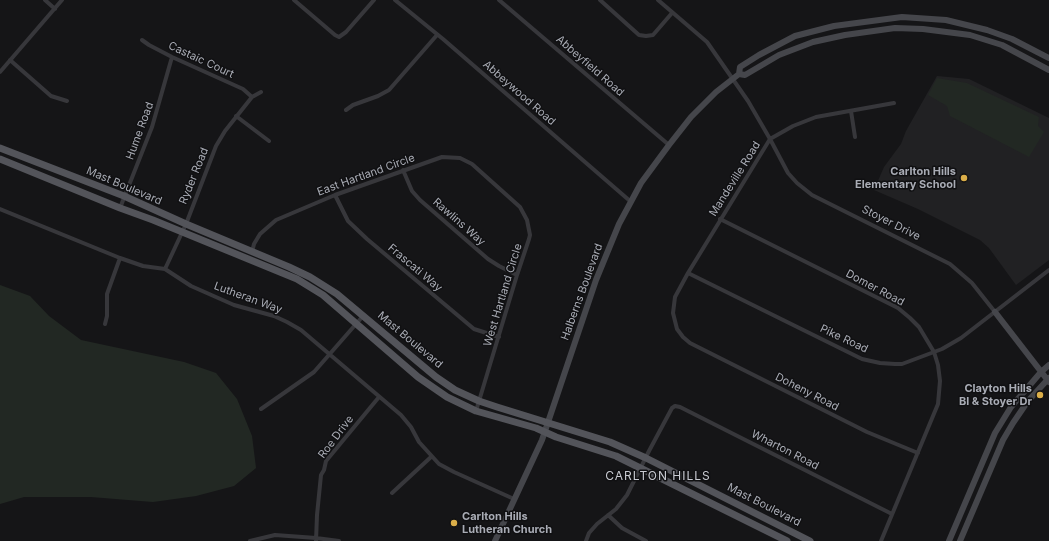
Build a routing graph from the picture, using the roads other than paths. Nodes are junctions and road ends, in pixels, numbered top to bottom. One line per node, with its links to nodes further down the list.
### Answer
1 (45, 0): 9 (street)
2 (62, 0): 9 (street)
3 (294, 0): 4 (street)
4 (374, 0)
5 (395, 0): 11 (street, Abbeywood Road)
6 (499, 0): 30 (street, Abbeyfield Road)
7 (600, 0): 10 (street)
8 (658, 0): 10 (street, Stoyer Drive)
9 (55, 9): 15 (street)
10 (672, 13): 19 (street, Stoyer Drive)
11 (437, 35): 24 (street); 37 (street, Abbeywood Road)
12 (142, 40): 13 (street, Castaic Court)
13 (172, 57): 21 (street, Castaic Court); 36 (street, Hume Road)
14 (1049, 58): 18 (main road)
15 (10, 60): 17 (street); 22 (street)
16 (1049, 70): 18 (main road)
17 (0, 72)
18 (739, 74): 19 (main road, Halberns Boulevard)
19 (733, 78): 28 (street, Stoyer Drive); 30 (main road, Halberns Boulevard)
20 (261, 92): 21 (street)
21 (252, 97): 26 (street, Ryder Road)
22 (67, 101)
23 (894, 103): 25 (street, Mandeville Road)
24 (346, 110)
25 (851, 111): 27 (street); 28 (street, Mandeville Road)
26 (236, 116): 29 (street); 41 (street, Ryder Road)
27 (855, 137)
28 (770, 139): 40 (street, Mandeville Road); 50 (street, Stoyer Drive)
29 (269, 141)
30 (669, 145): 37 (main road, Halberns Boulevard)
31 (0, 148): 36 (main road, Mast Boulevard)
32 (0, 159): 38 (main road, Mast Boulevard)
33 (403, 170): 34 (street, East Hartland Circle); 35 (street, East Hartland Circle); 49 (street, Rawlins Way)
34 (503, 192): 49 (street, West Hartland Circle)
35 (335, 195): 43 (street, East Hartland Circle); 54 (street, Frascati Way)
36 (124, 196): 38 (street, Hume Road); 41 (main road, Mast Boulevard)
37 (630, 201): 65 (main road, Halberns Boulevard)
38 (120, 208): 42 (main road, Mast Boulevard)
39 (0, 209): 44 (street, Lutheran Way)
40 (720, 219): 48 (street, Mandeville Road); 56 (street, Domer Road)
41 (186, 224): 42 (street, Ryder Road); 43 (main road, Mast Boulevard)
42 (182, 232): 45 (main road, Mast Boulevard); 46 (street, Ryder Road)
43 (252, 251): 45 (street, East Hartland Circle); 51 (main road, Mast Boulevard)
44 (120, 258): 46 (street, Lutheran Way); 52 (street)
45 (248, 260): 53 (main road, Mast Boulevard)
46 (165, 269): 57 (street, Lutheran Way)
47 (1049, 270): 50 (street, Pike Road)
48 (688, 273): 55 (street, Mandeville Road); 56 (street, Pike Road)
49 (517, 275): 54 (street, West Hartland Circle)
50 (995, 312): 56 (street, Pike Road); 59 (main road, Stoyer Drive)
51 (363, 316): 53 (street); 62 (main road, Mast Boulevard)
52 (105, 324)
53 (356, 324): 57 (street); 64 (main road, Mast Boulevard)
54 (499, 337): 62 (street, West Hartland Circle)
55 (690, 343): 67 (street, Doheny Road)
56 (934, 352): 67 (street, Domer Road)
57 (330, 354): 61 (street, Lutheran Way); 63 (street)
58 (1049, 365): 59 (main road)
59 (1041, 372): 60 (main road, Stoyer Drive); 84 (main road)
60 (1048, 380): 85 (main road)
61 (379, 397): 68 (street, Lutheran Way); 75 (street, Roe Drive)
62 (479, 401): 64 (street, West Hartland Circle); 65 (main road, Mast Boulevard)
63 (261, 408)
64 (476, 411): 66 (main road, Mast Boulevard)
65 (547, 422): 66 (main road, Halberns Boulevard); 69 (main road, Mast Boulevard)
66 (544, 432): 70 (main road, Mast Boulevard); 72 (main road, Halberns Boulevard)
67 (918, 454): 73 (street, Domer Road)
68 (431, 457): 71 (street); 72 (street, Lutheran Way)
69 (646, 458): 70 (street); 73 (street, Wharton Road); 82 (main road, Mast Boulevard)
70 (641, 468): 74 (street); 81 (main road, Mast Boulevard)
71 (392, 493)
72 (514, 499): 78 (main road, Halberns Boulevard)
73 (892, 514): 83 (street, Domer Road)
74 (608, 515): 79 (street); 80 (street)
75 (316, 539): 76 (street); 77 (street)
76 (250, 541)
77 (338, 541)
78 (496, 541)
79 (586, 541)
80 (646, 541)
81 (786, 541)
82 (810, 541)
83 (881, 541)
84 (949, 541)
85 (960, 541)

